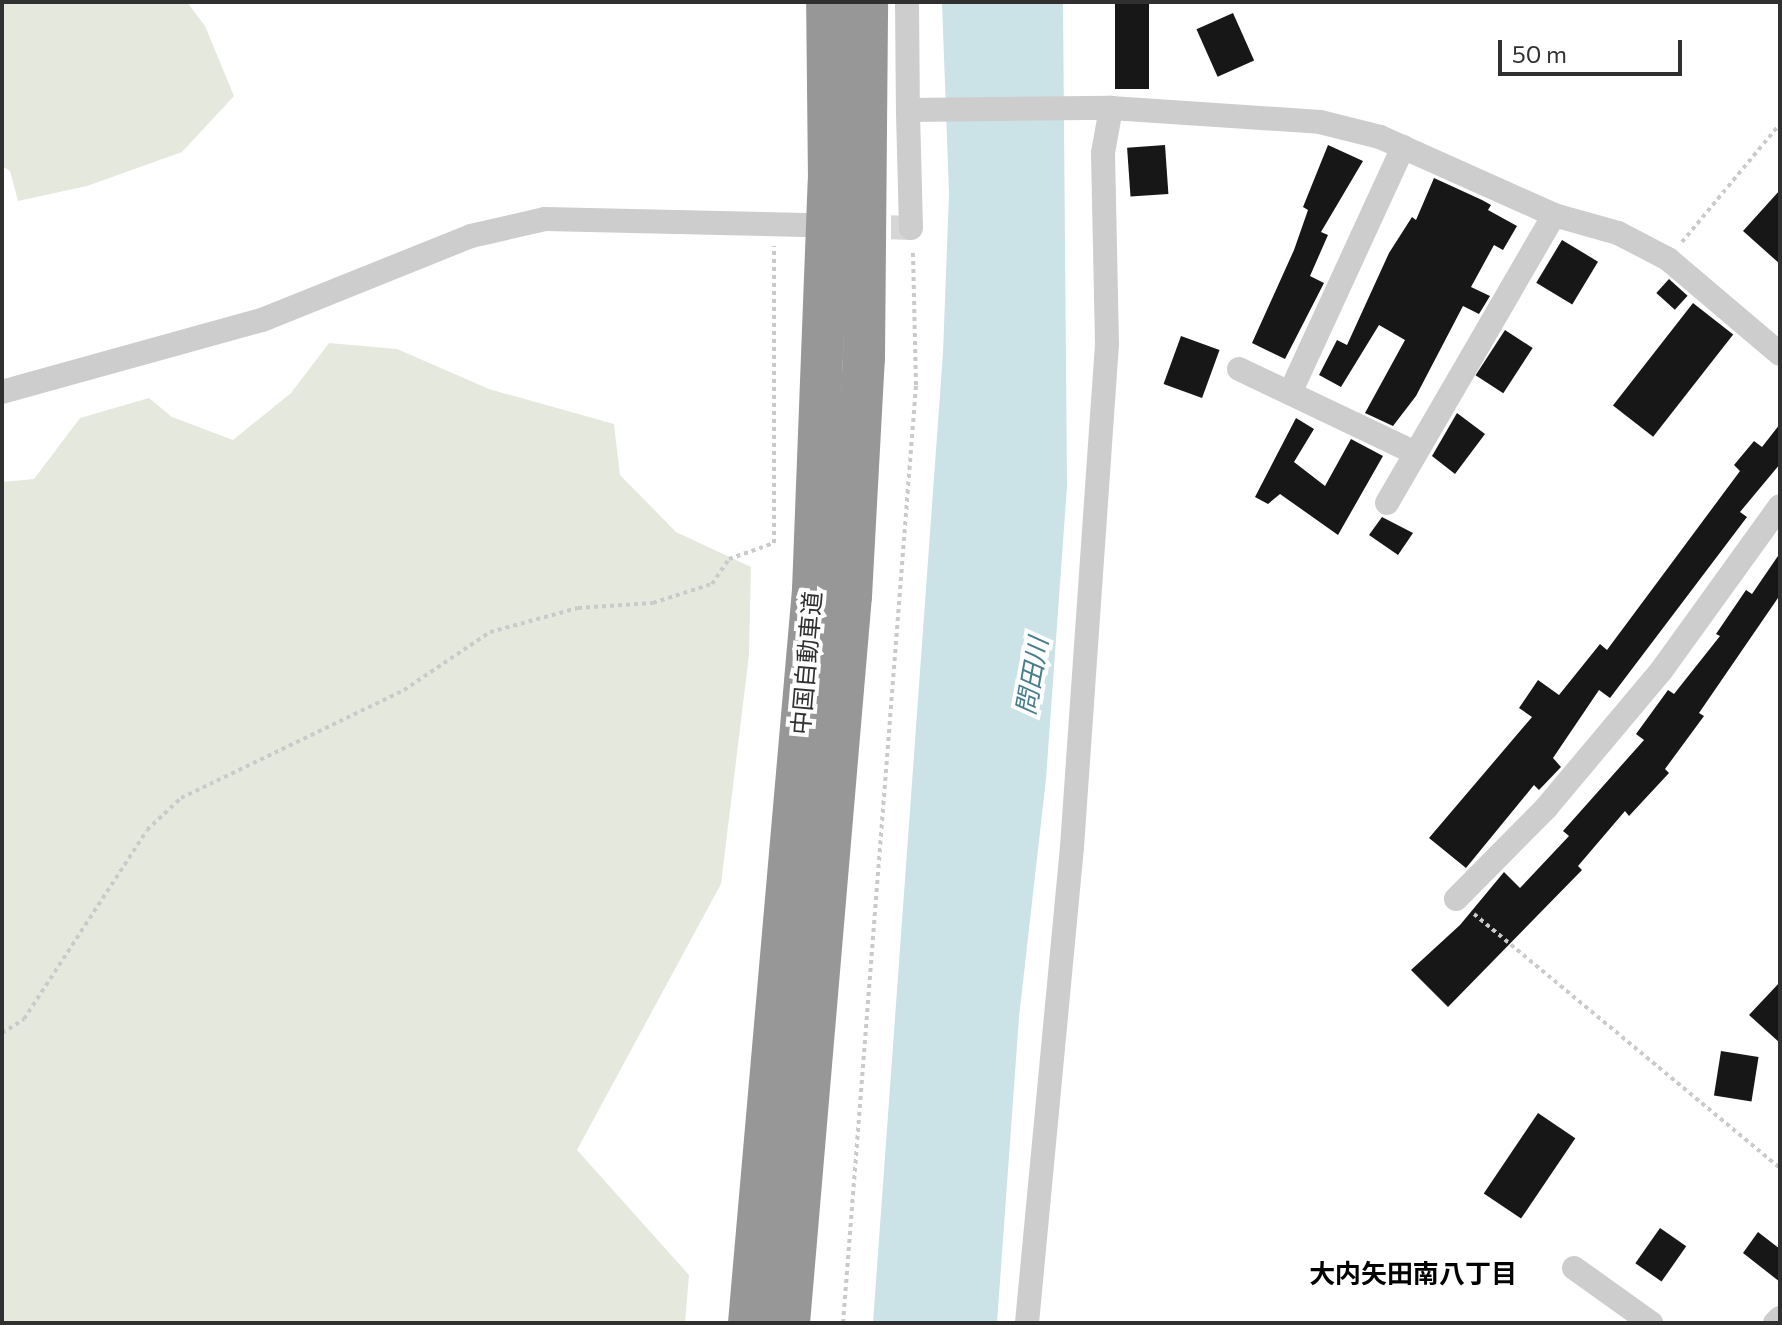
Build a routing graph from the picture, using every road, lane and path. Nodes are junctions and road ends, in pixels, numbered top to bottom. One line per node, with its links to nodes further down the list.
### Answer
1 (827, 2): 25 (highway, 中国自動車道)
2 (867, 2): 26 (highway, 中国自動車道)
3 (907, 2): 5 (street)
4 (1111, 108): 5 (street); 7 (street); 28 (street)
5 (920, 110): 11 (street)
6 (1780, 124): 12 (path)
7 (1403, 147): 8 (street); 16 (street)
8 (1554, 215): 12 (street); 17 (street)
9 (805, 225): 10 (street)
10 (774, 226): 15 (street); 21 (path)
11 (911, 228): 27 (path)
12 (1668, 259): 13 (street)
13 (1780, 354)
14 (1239, 369): 16 (street)
15 (2, 392)
16 (1290, 393): 17 (street)
17 (1415, 453): 18 (street)
18 (1387, 503)
19 (1780, 506): 20 (street)
20 (1456, 899): 22 (path)
21 (2, 1033)
22 (1780, 1168)
23 (1574, 1268): 29 (street)
24 (1780, 1318): 30 (street)
25 (749, 1323)
26 (789, 1323)
27 (843, 1323)
28 (1027, 1323)
29 (1651, 1323)
30 (1775, 1323)

